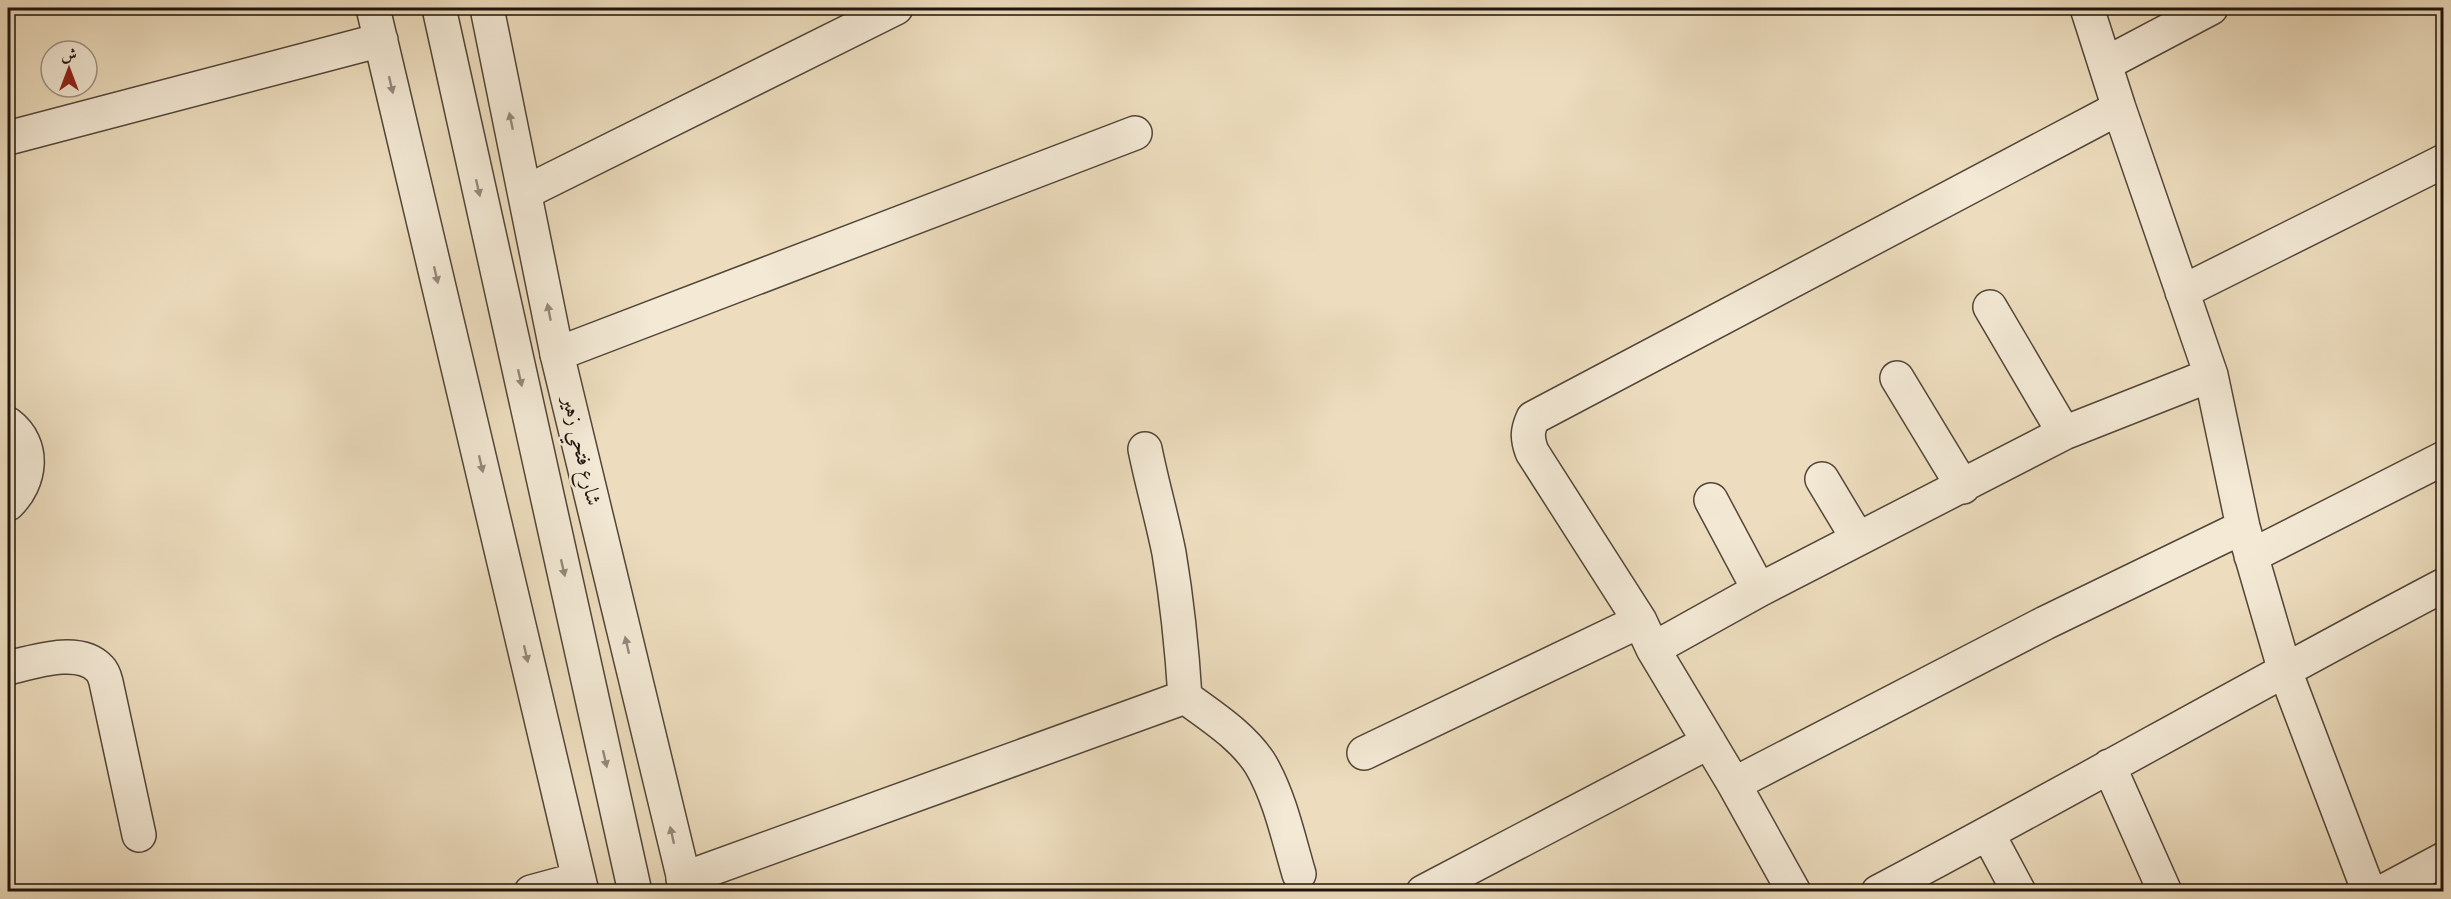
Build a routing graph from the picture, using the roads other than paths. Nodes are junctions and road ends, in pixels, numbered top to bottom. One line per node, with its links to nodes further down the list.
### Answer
1 (374, 8): 7 (street)
2 (439, 8): 46 (street, شارع فتحي زهير, one-way to 46)
3 (487, 8): 13 (street, شارع فتحي زهير, one-way to 3)
4 (896, 8): 13 (street)
5 (2087, 8): 8 (street)
6 (2211, 8): 8 (street)
7 (381, 40): 11 (street); 43 (street, one-way to 43)
8 (2105, 64): 9 (street)
9 (2119, 108): 14 (street); 31 (street)
10 (1135, 133): 16 (street)
11 (8, 138)
12 (2444, 161): 14 (street)
13 (526, 192): 16 (street, شارع فتحي زهير, one-way to 13)
14 (2182, 292): 17 (street)
15 (1990, 308): 20 (street)
16 (557, 354): 44 (street, شارع فتحي زهير, one-way to 16)
17 (2211, 375): 20 (street); 28 (street)
18 (1897, 378): 24 (street)
19 (8, 424): 26 (street)
20 (2064, 434): 24 (street)
21 (1145, 449): 34 (street)
22 (2444, 458): 28 (street)
23 (1822, 479): 27 (street)
24 (1962, 487): 27 (street)
25 (1711, 500): 30 (street)
26 (8, 504)
27 (1858, 538): 30 (street)
28 (2247, 541): 33 (street); 38 (street)
29 (2444, 585): 33 (street)
30 (1759, 590): 31 (street)
31 (1647, 635): 35 (street); 36 (street)
32 (8, 668): 40 (street)
33 (2284, 668): 37 (street); 52 (street)
34 (1185, 697): 42 (street); 44 (street)
35 (1709, 742): 38 (street); 47 (street)
36 (1364, 753)
37 (2109, 766): 39 (street); 51 (street)
38 (1734, 784): 48 (street)
39 (1988, 834): 49 (street); 50 (street)
40 (139, 835)
41 (2444, 859): 53 (street)
42 (1299, 874)
43 (580, 885): 45 (street)
44 (685, 885)
45 (531, 891)
46 (635, 891)
47 (1423, 891)
48 (1794, 891)
49 (1878, 891)
50 (2019, 891)
51 (2165, 891)
52 (2369, 891)
53 (2382, 891)

